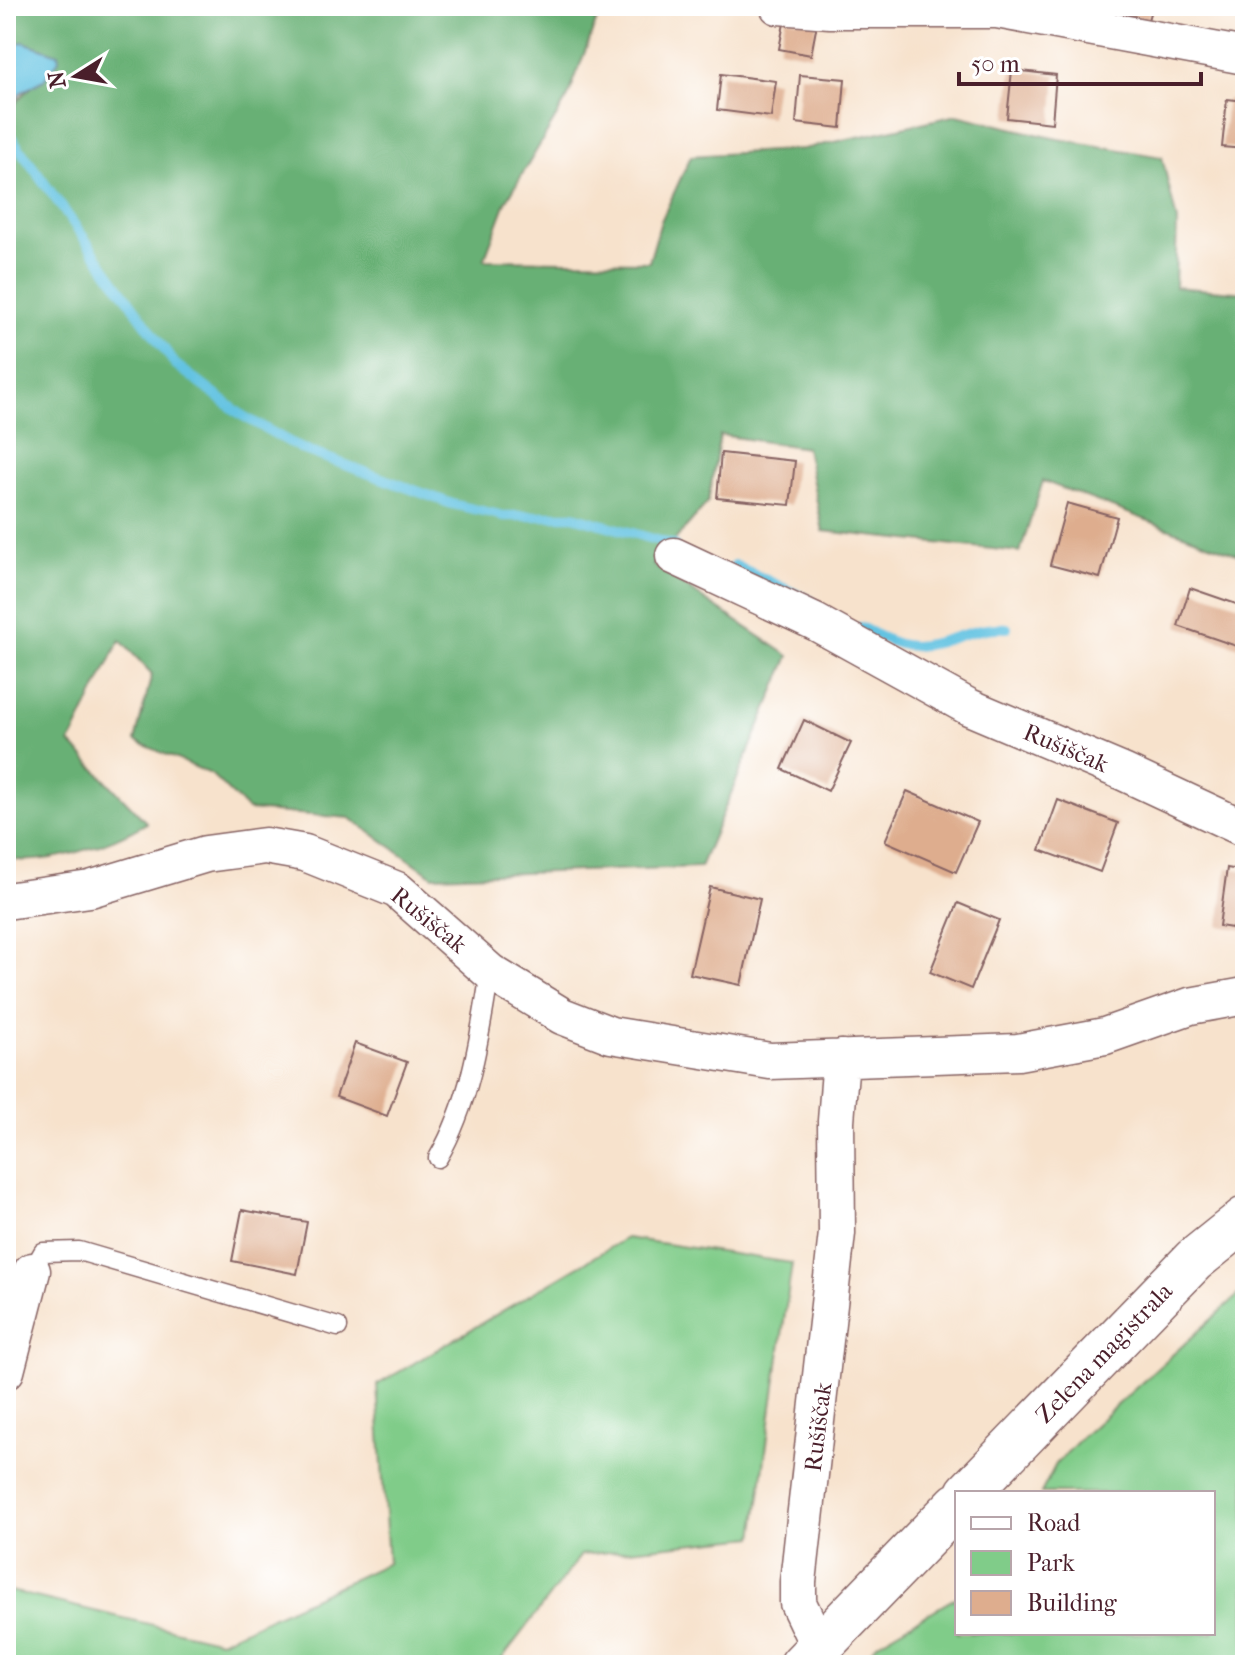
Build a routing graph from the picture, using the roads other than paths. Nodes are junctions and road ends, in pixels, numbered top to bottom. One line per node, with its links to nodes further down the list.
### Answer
1 (778, 6): 2 (street)
2 (1245, 56)
3 (674, 556): 4 (street, Rušiščak)
4 (1245, 829)
5 (6, 901): 6 (street, Rušiščak)
6 (490, 972): 8 (street, Rušiščak); 9 (lane)
7 (1245, 996): 8 (street, Rušiščak)
8 (841, 1058): 16 (street, Rušiščak)
9 (438, 1158)
10 (1245, 1219): 14 (street, Zelena magistrala)
11 (32, 1271): 12 (lane); 13 (street)
12 (338, 1327)
13 (6, 1371)
14 (970, 1491)
15 (955, 1507): 16 (street)
16 (810, 1656)

